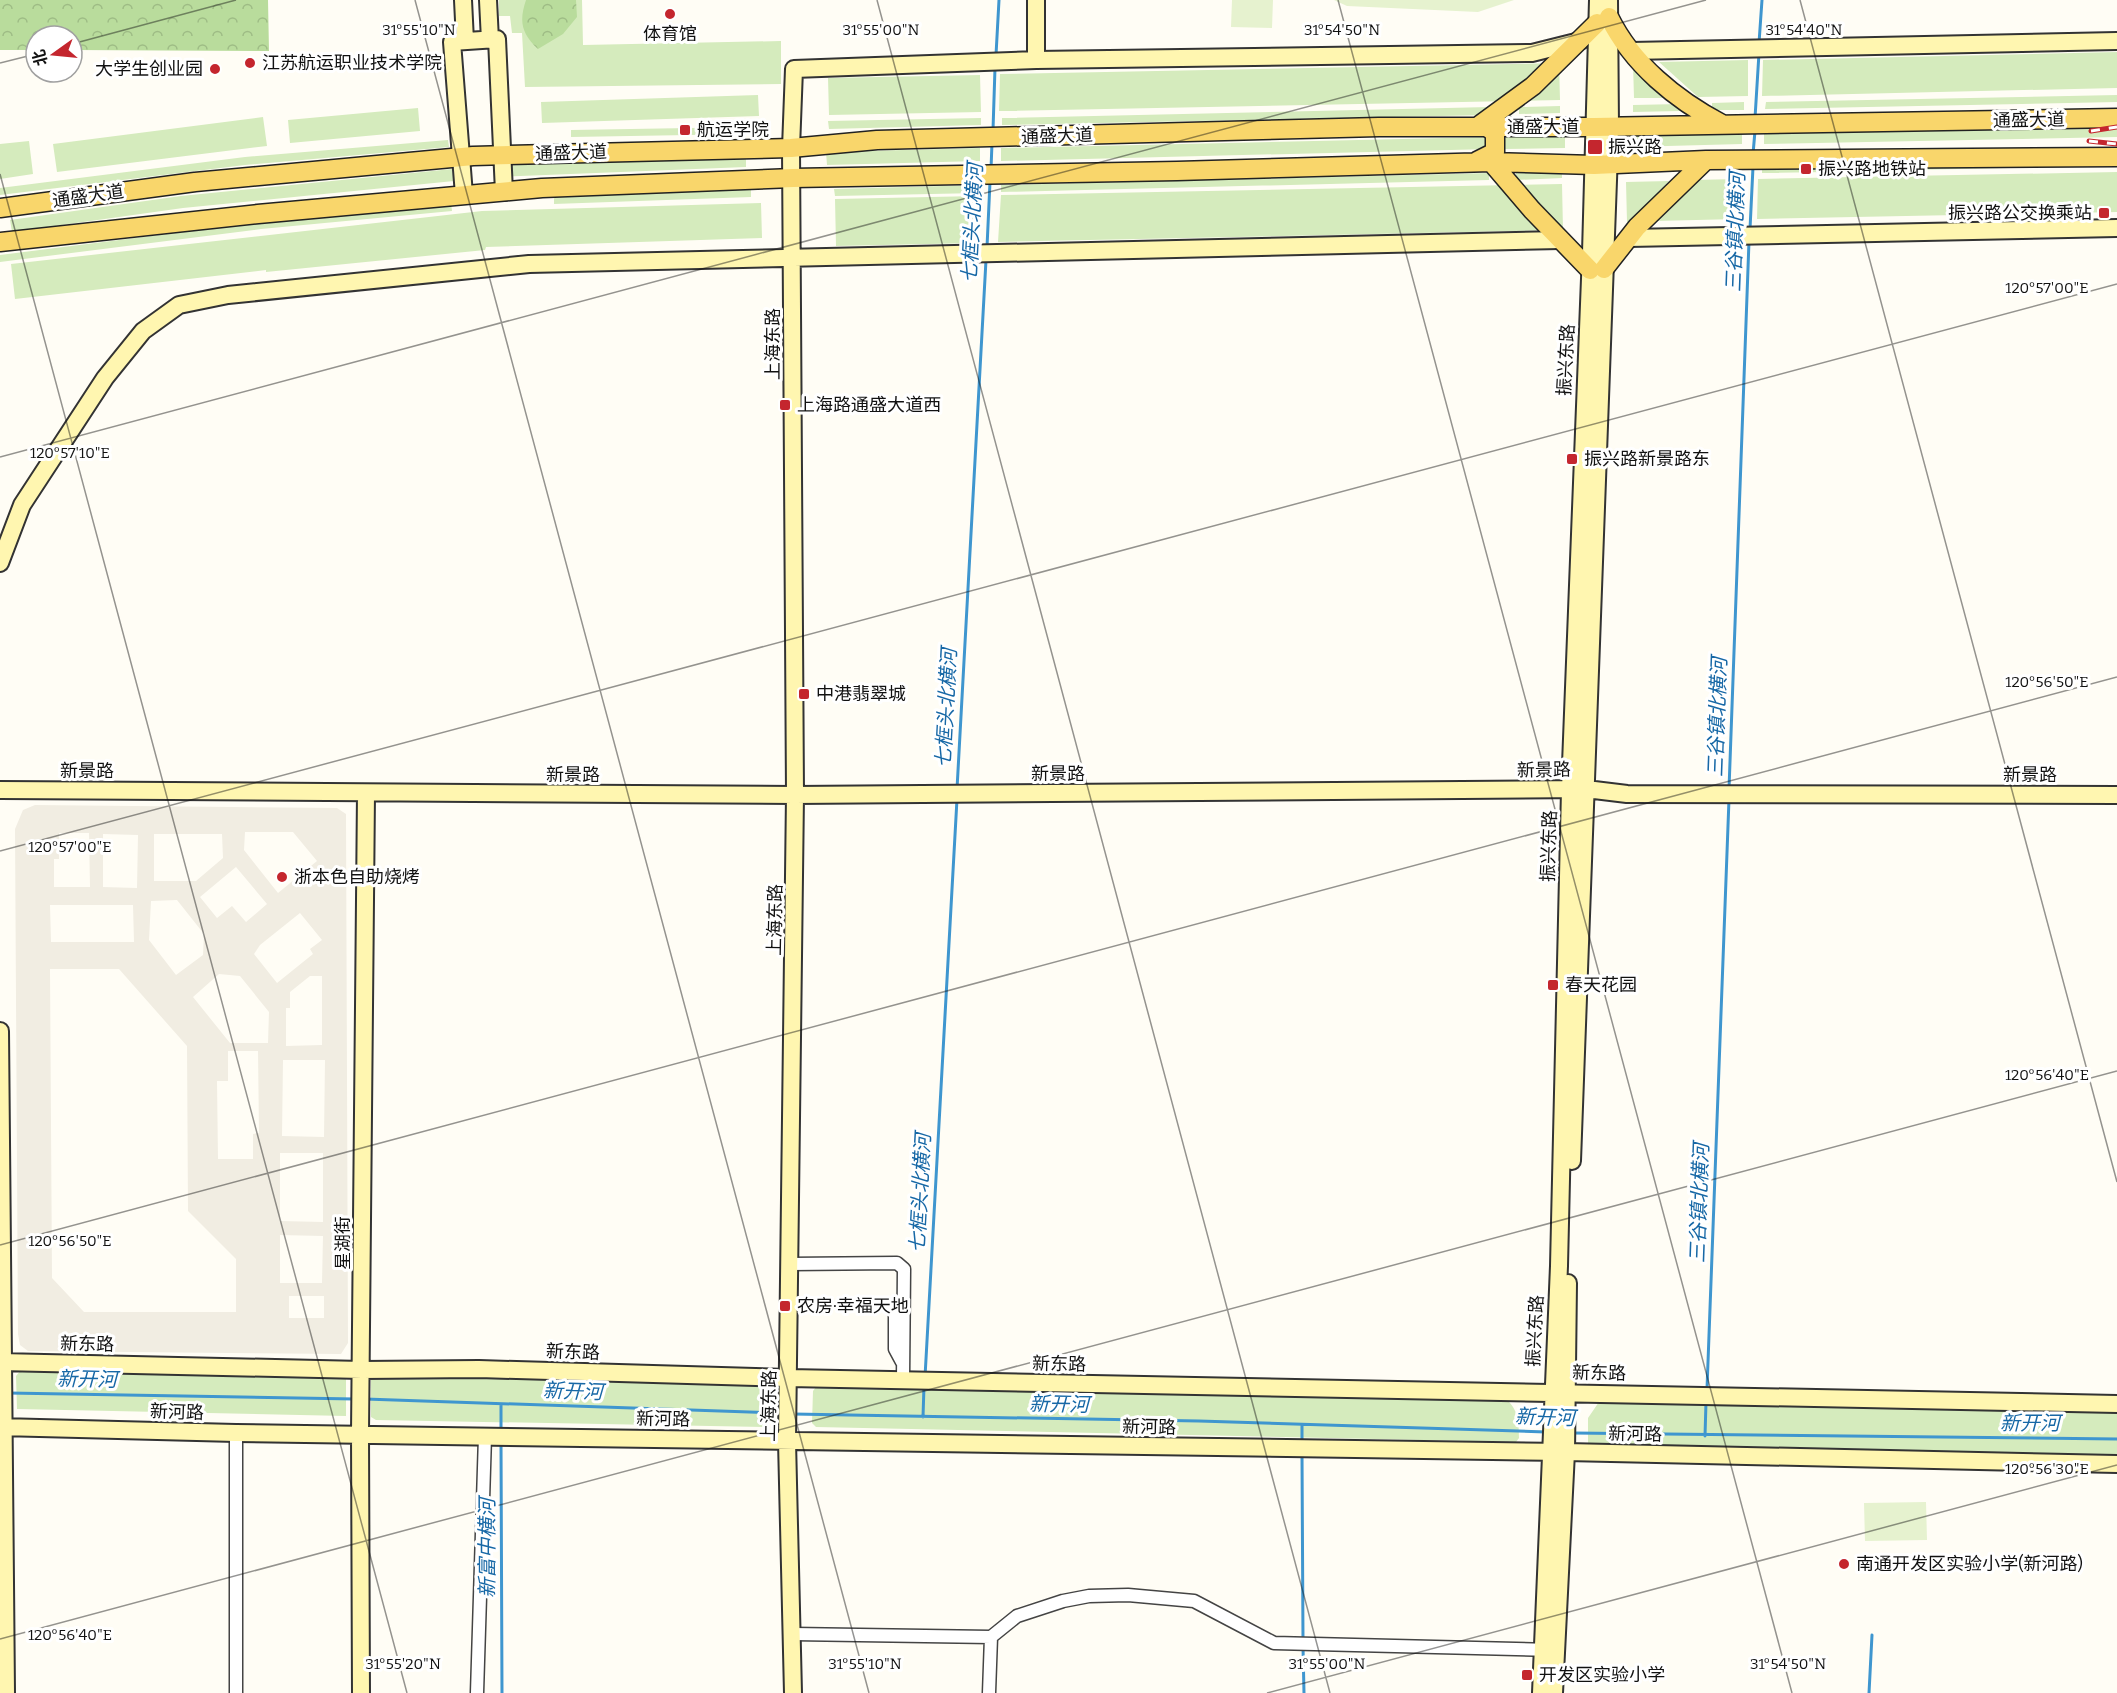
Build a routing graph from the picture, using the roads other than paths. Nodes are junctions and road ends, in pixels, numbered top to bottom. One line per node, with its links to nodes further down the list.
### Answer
1 (463, 0): 7 (street)
2 (488, 0): 6 (street)
3 (1036, 0): 12 (street)
4 (1598, 0): 5 (street, 振兴东路)
5 (1605, 13): 8 (main road); 10 (main road); 17 (street, 振兴东路)
6 (490, 40): 7 (street); 19 (street)
7 (465, 41): 20 (street)
8 (1581, 41): 11 (street); 13 (main road)
9 (2117, 41): 10 (street)
10 (1632, 51): 15 (main road)
11 (1532, 53): 12 (street); 13 (street)
12 (1034, 59): 18 (street, 上海东路)
13 (1533, 86): 16 (main road)
14 (2117, 118): 15 (main road, 通盛大道)
15 (1723, 124): 17 (main road, 通盛大道)
16 (1482, 127): 17 (main road, 通盛大道); 18 (main road, 通盛大道); 23 (main road)
17 (1602, 127): 25 (street, 振兴东路)
18 (791, 148): 19 (main road, 通盛大道); 26 (street, 上海东路)
19 (502, 155): 20 (main road, 通盛大道); 27 (street)
20 (461, 157): 28 (street); 29 (main road, 通盛大道)
21 (2117, 158): 22 (main road, 通盛大道)
22 (1706, 160): 25 (main road, 通盛大道); 32 (main road)
23 (1472, 162): 24 (main road, 通盛大道); 26 (main road, 通盛大道)
24 (1491, 162): 25 (main road, 通盛大道); 30 (main road)
25 (1601, 165): 37 (street, 振兴东路)
26 (793, 178): 27 (main road, 通盛大道); 36 (street, 上海东路)
27 (504, 192): 28 (main road, 通盛大道)
28 (464, 195): 35 (main road, 通盛大道)
29 (0, 208)
30 (1532, 210): 33 (main road); 34 (street)
31 (2117, 228): 32 (street)
32 (1629, 238): 37 (main road)
33 (1560, 240): 34 (street); 37 (main road)
34 (1516, 241): 36 (street)
35 (0, 242)
36 (793, 258): 38 (street); 42 (street, 上海东路)
37 (1597, 269): 39 (street, 振兴东路)
38 (0, 563)
39 (1578, 789): 42 (street, 新景路); 43 (street, 新景路); 51 (street, 振兴东路)
40 (0, 790): 41 (street, 新景路)
41 (366, 793): 42 (street, 新景路); 49 (street, 星湖街)
42 (795, 795): 45 (street, 上海东路)
43 (2117, 795)
44 (0, 1031): 47 (street)
45 (790, 1264): 48 (street); 50 (street, 上海东路)
46 (895, 1312): 48 (street)
47 (2, 1362): 49 (street, 新东路); 53 (street)
48 (906, 1375): 50 (street, 新东路); 51 (street, 新东路)
49 (362, 1378): 50 (street, 新东路); 55 (street, 星湖街)
50 (789, 1378): 58 (street, 上海东路)
51 (1559, 1392): 52 (street, 新东路); 57 (street, 振兴东路)
52 (2117, 1404)
53 (2, 1427): 54 (street, 新河路); 63 (street)
54 (236, 1433): 55 (street, 新河路); 64 (street)
55 (360, 1434): 56 (street, 新河路); 65 (street, 星湖街)
56 (496, 1436): 58 (street, 新河路); 66 (street)
57 (1559, 1439): 58 (street, 新河路); 59 (street, 新河路); 62 (street, 振兴东路)
58 (787, 1441): 60 (street, 上海东路)
59 (2117, 1464)
60 (793, 1634): 61 (street); 67 (street, 上海东路)
61 (991, 1637): 62 (street); 68 (street)
62 (1549, 1650): 69 (street, 振兴东路); 70 (street, 振兴东路)
63 (6, 1693)
64 (236, 1693)
65 (361, 1693)
66 (477, 1693)
67 (793, 1693)
68 (989, 1693)
69 (1541, 1693)
70 (1554, 1693)

